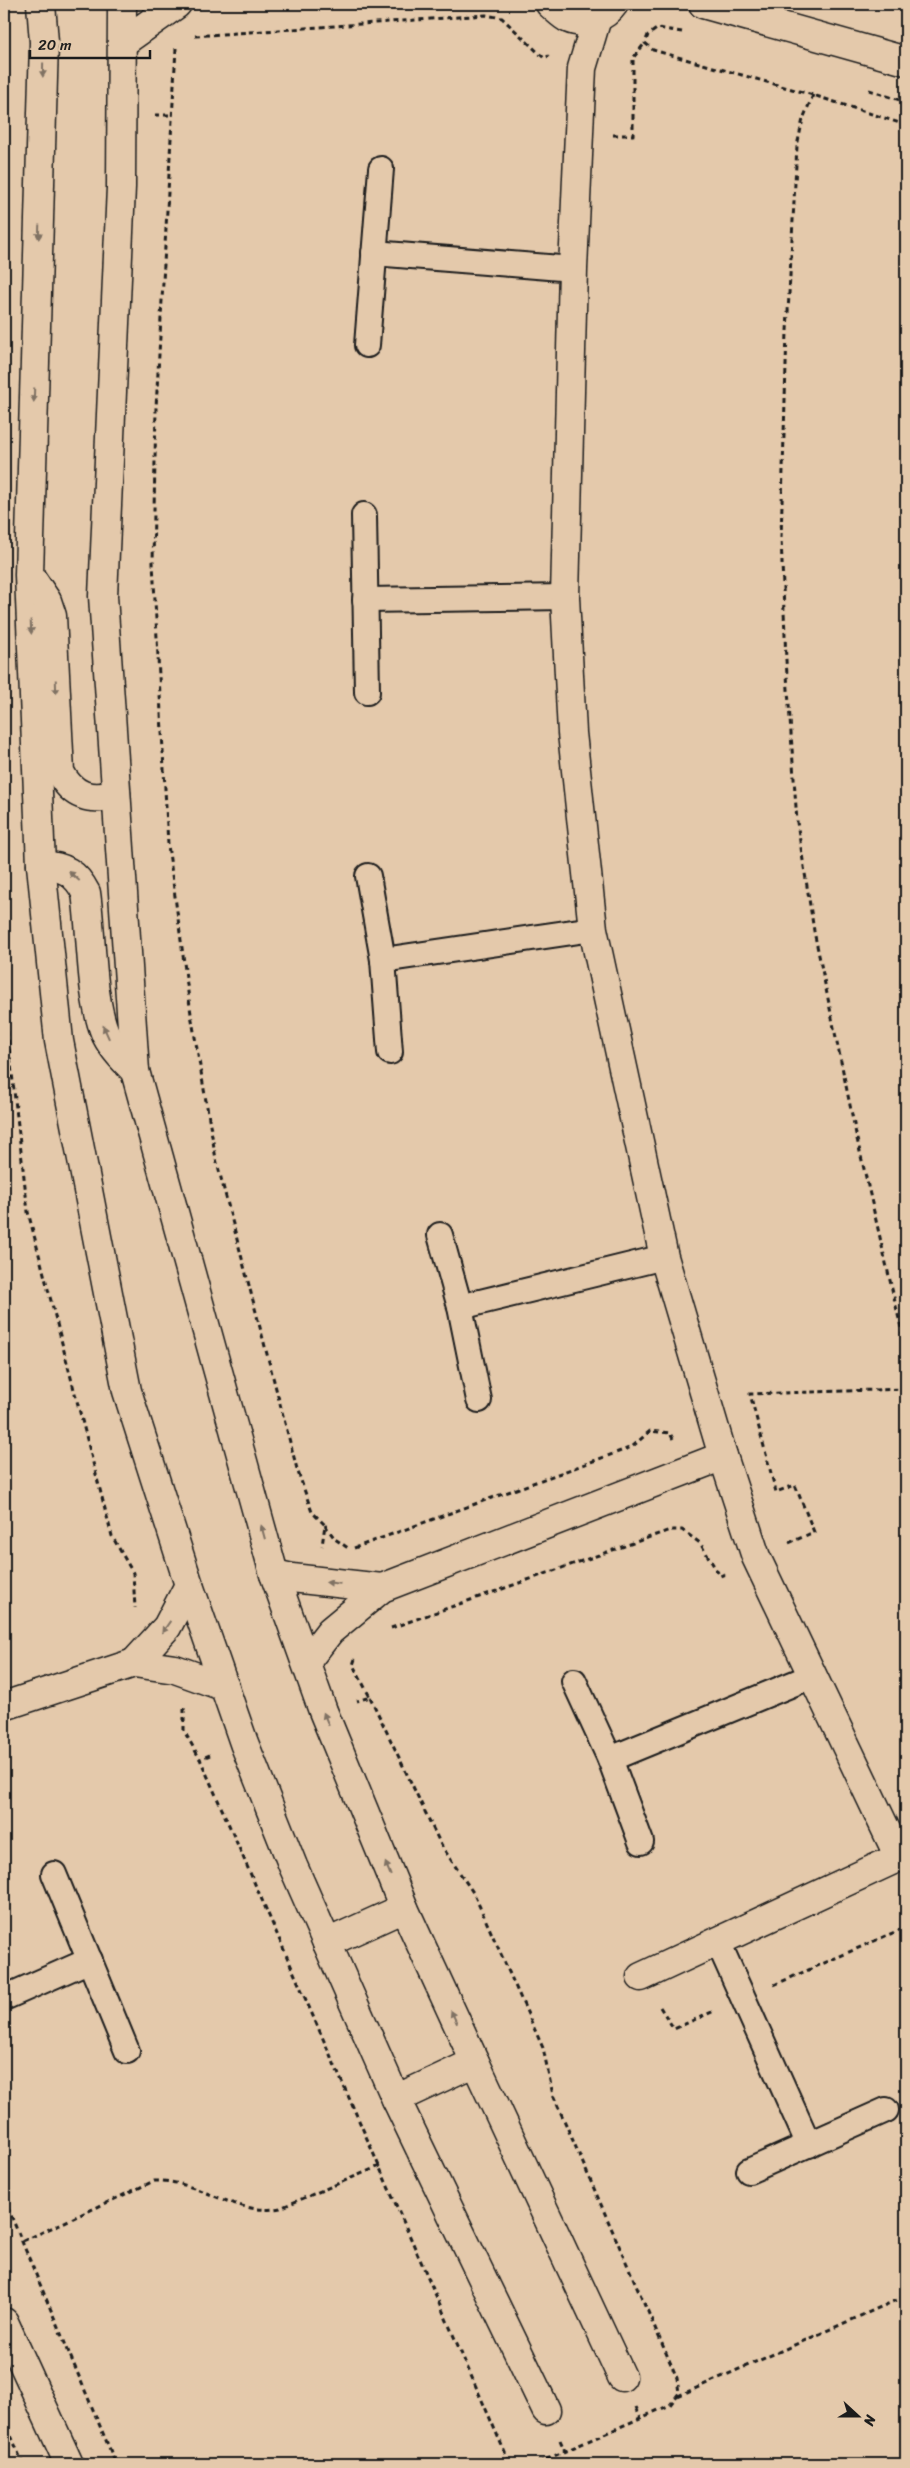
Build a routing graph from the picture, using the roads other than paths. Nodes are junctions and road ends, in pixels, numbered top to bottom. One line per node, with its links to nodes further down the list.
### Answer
1 (41, 4): 15 (street, one-way to 15)
2 (122, 4): 7 (street)
3 (703, 4): 8 (street)
4 (171, 7): 7 (street)
5 (559, 11): 6 (street); 9 (street)
6 (606, 11): 9 (street)
7 (122, 43): 19 (street)
8 (906, 61)
9 (582, 68): 12 (street)
10 (381, 169): 11 (lane)
11 (374, 253): 12 (lane); 13 (lane)
12 (573, 269): 16 (street)
13 (367, 345)
14 (364, 515): 17 (lane)
15 (29, 575): 19 (street, one-way to 19); 20 (street, one-way to 20)
16 (565, 597): 17 (lane); 22 (street)
17 (364, 600): 18 (lane)
18 (367, 692)
19 (116, 794): 25 (street)
20 (41, 865): 25 (street, one-way to 20); 32 (street)
21 (368, 876): 23 (lane)
22 (593, 929): 23 (lane); 27 (street)
23 (383, 960): 24 (lane)
24 (390, 1052)
25 (136, 1071): 31 (street, one-way to 25)
26 (440, 1235): 28 (lane)
27 (664, 1257): 28 (lane); 30 (street)
28 (460, 1307): 29 (lane)
29 (479, 1400)
30 (723, 1456): 33 (street); 36 (street)
31 (274, 1574): 33 (street, one-way to 31); 34 (street)
32 (189, 1585): 35 (street, one-way to 35); 38 (street)
33 (382, 1588): 34 (street)
34 (306, 1662): 44 (street, one-way to 34)
35 (134, 1663): 38 (street); 39 (street)
36 (812, 1676): 40 (lane); 42 (street)
37 (574, 1681): 40 (lane)
38 (225, 1686): 46 (street)
39 (4, 1706)
40 (610, 1759): 41 (lane)
41 (641, 1842)
42 (902, 1856): 45 (street)
43 (54, 1874): 47 (lane)
44 (404, 1908): 46 (street); 51 (street, one-way to 44)
45 (718, 1942): 48 (street); 54 (lane)
46 (327, 1943): 52 (street)
47 (90, 1960): 49 (lane); 50 (lane)
48 (641, 1977)
49 (4, 1998)
50 (127, 2051)
51 (475, 2062): 52 (street); 57 (street)
52 (396, 2098): 58 (street)
53 (886, 2110): 54 (lane)
54 (809, 2145): 55 (lane)
55 (749, 2172)
56 (4, 2322): 59 (street)
57 (622, 2377)
58 (546, 2410)
59 (68, 2464)

